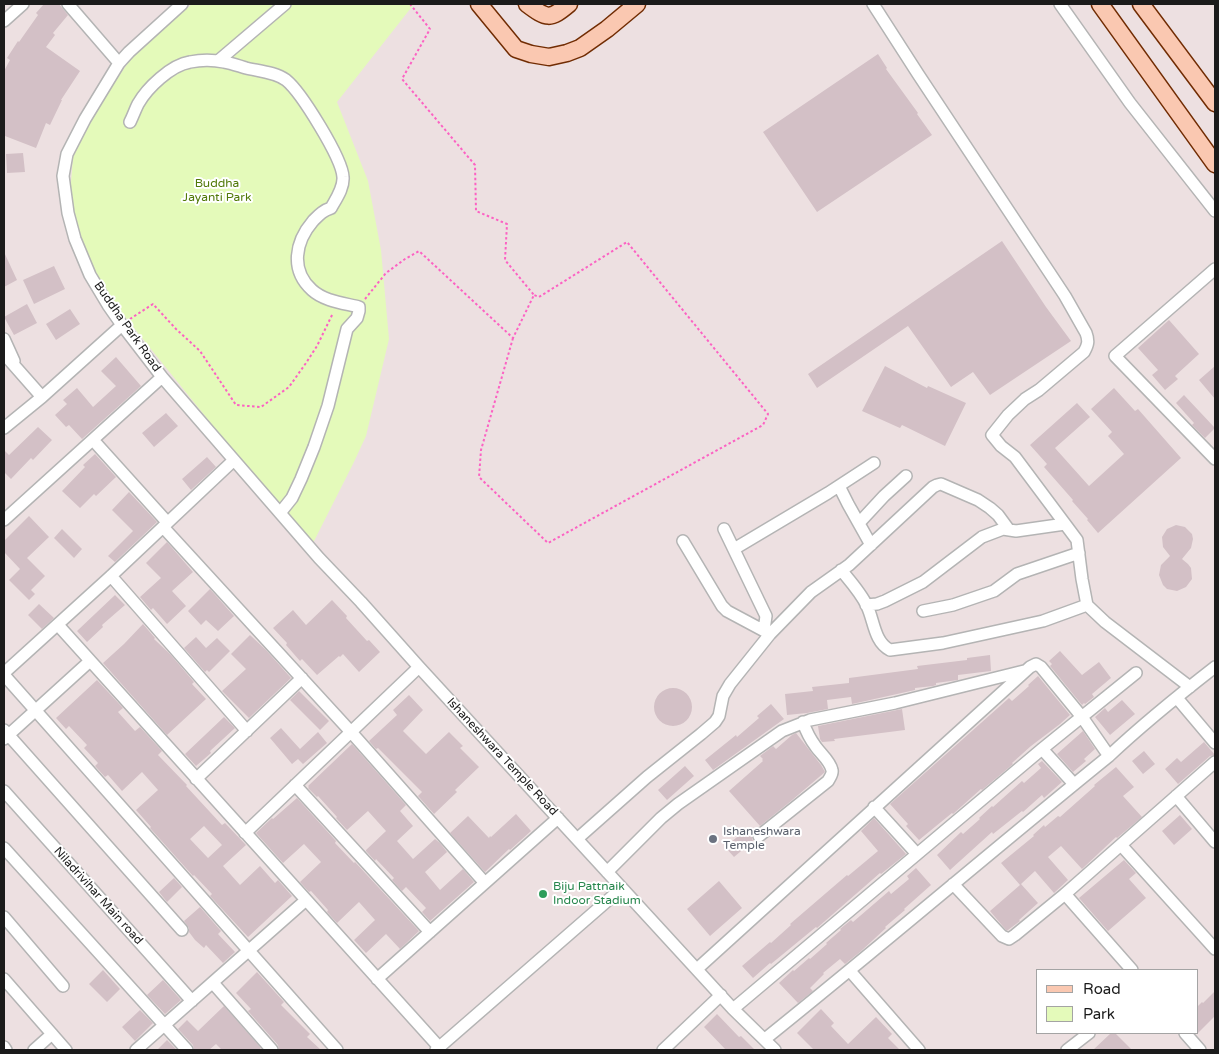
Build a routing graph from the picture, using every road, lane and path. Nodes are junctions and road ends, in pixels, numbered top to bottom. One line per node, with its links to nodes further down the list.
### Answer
1 (23, 4): 14 (street)
2 (68, 4): 16 (street)
3 (182, 4): 16 (street, Buddha Park Road)
4 (286, 4): 15 (street)
5 (410, 4): 22 (path)
6 (479, 4): 9 (street)
7 (526, 4): 8 (street)
8 (569, 4)
9 (637, 4)
10 (873, 4): 43 (street)
11 (1060, 4): 20 (street)
12 (1100, 4): 19 (street)
13 (1141, 4): 17 (street)
14 (4, 21)
15 (218, 61): 18 (street); 23 (street)
16 (119, 63): 25 (street, Buddha Park Road)
17 (1215, 104)
18 (130, 122)
19 (1215, 164)
20 (1215, 212)
21 (1215, 269): 34 (street)
22 (534, 295): 26 (path); 26 (path)
23 (338, 302): 24 (street); 25 (path)
24 (359, 307): 26 (path); 40 (street)
25 (122, 325): 30 (street, Buddha Park Road); 31 (street)
26 (513, 338)
27 (4, 339): 29 (street)
28 (4, 354): 29 (street)
29 (19, 372): 31 (street)
30 (162, 377): 33 (street); 36 (street, Buddha Park Road)
31 (42, 397): 32 (street)
32 (4, 428)
33 (93, 440): 41 (street); 44 (street)
34 (1211, 446): 35 (street)
35 (1215, 459)
36 (234, 460): 40 (street, Ishaneshwara Temple Road); 44 (street)
37 (874, 463): 39 (street)
38 (906, 476): 42 (street)
39 (839, 486): 42 (street); 49 (street)
40 (280, 513): 59 (street, Ishaneshwara Temple Road)
41 (4, 520)
42 (859, 523): 48 (street)
43 (1065, 524): 46 (street); 50 (street)
44 (165, 525): 52 (street); 64 (street)
45 (724, 529): 49 (street)
46 (1009, 530): 48 (street); 53 (street)
47 (683, 541): 57 (street)
48 (871, 545): 51 (street)
49 (734, 549): 57 (street)
50 (1079, 554): 54 (street); 55 (street)
51 (842, 570): 53 (street); 57 (street)
52 (111, 576): 56 (street); 70 (street)
53 (866, 605): 54 (street)
54 (1087, 605): 65 (street)
55 (923, 611)
56 (58, 625): 58 (street); 63 (street)
57 (767, 632): 86 (street)
58 (90, 661): 67 (street); 77 (street)
59 (418, 667): 71 (street); 83 (street, Ishaneshwara Temple Road)
60 (1215, 667): 65 (street)
61 (1026, 671): 68 (street); 69 (street); 82 (street)
62 (1136, 673): 68 (street)
63 (4, 674): 67 (street)
64 (302, 678): 70 (street); 71 (street)
65 (1190, 687): 66 (street)
66 (1176, 698): 73 (street); 75 (street)
67 (36, 711): 72 (street); 101 (street)
68 (1082, 717): 74 (street); 75 (street)
69 (803, 722): 85 (street); 91 (street)
70 (247, 731): 77 (street)
71 (351, 732): 79 (street); 92 (street)
72 (5, 735): 98 (street)
73 (1215, 742)
74 (1042, 749): 78 (street); 90 (street)
75 (1110, 756): 78 (street)
76 (1215, 762): 81 (street)
77 (196, 779): 84 (street)
78 (1074, 784): 93 (street)
79 (295, 785): 84 (street); 99 (street)
80 (4, 791): 110 (street, Niladrivihar Main road)
81 (1176, 796): 87 (street); 88 (street)
82 (874, 807): 90 (street); 102 (street)
83 (558, 818): 86 (street, Ishaneshwara Temple Road); 92 (street)
84 (246, 833): 96 (street)
85 (759, 836)
86 (577, 839): 91 (street, Ishaneshwara Temple Road)
87 (1215, 842)
88 (1121, 845): 95 (street); 100 (street)
89 (4, 848): 112 (street)
90 (917, 854): 111 (street)
91 (607, 872): 94 (street, Ishaneshwara Temple Road)
92 (485, 883): 99 (street)
93 (953, 884): 95 (street); 104 (street)
94 (622, 888): 102 (street, Ishaneshwara Temple Road); 117 (street)
95 (1065, 894): 103 (street)
96 (306, 900): 101 (street); 106 (street)
97 (4, 917): 108 (street)
98 (182, 930)
99 (430, 932): 106 (street)
100 (1213, 941)
101 (249, 951): 107 (street); 123 (street)
102 (697, 969): 109 (street, Ishaneshwara Temple Road)
103 (1131, 969)
104 (850, 971): 116 (street); 126 (street)
105 (4, 979): 113 (street)
106 (377, 979): 117 (street)
107 (213, 983): 110 (street); 122 (street)
108 (63, 986)
109 (721, 996): 111 (street, Ishaneshwara Temple Road); 124 (street)
110 (192, 1001): 112 (street)
111 (733, 1009): 116 (street, Ishaneshwara Temple Road)
112 (165, 1025): 120 (street); 121 (street)
113 (52, 1034): 118 (street); 119 (street)
114 (1088, 1034): 127 (street)
115 (1187, 1034): 128 (street)
116 (765, 1040): 125 (street, Ishaneshwara Temple Road)
117 (437, 1049)
118 (34, 1050)
119 (66, 1050)
120 (136, 1050)
121 (187, 1050)
122 (272, 1050)
123 (336, 1050)
124 (663, 1050)
125 (775, 1050)
126 (919, 1050)
127 (1068, 1050)
128 (1200, 1050)

